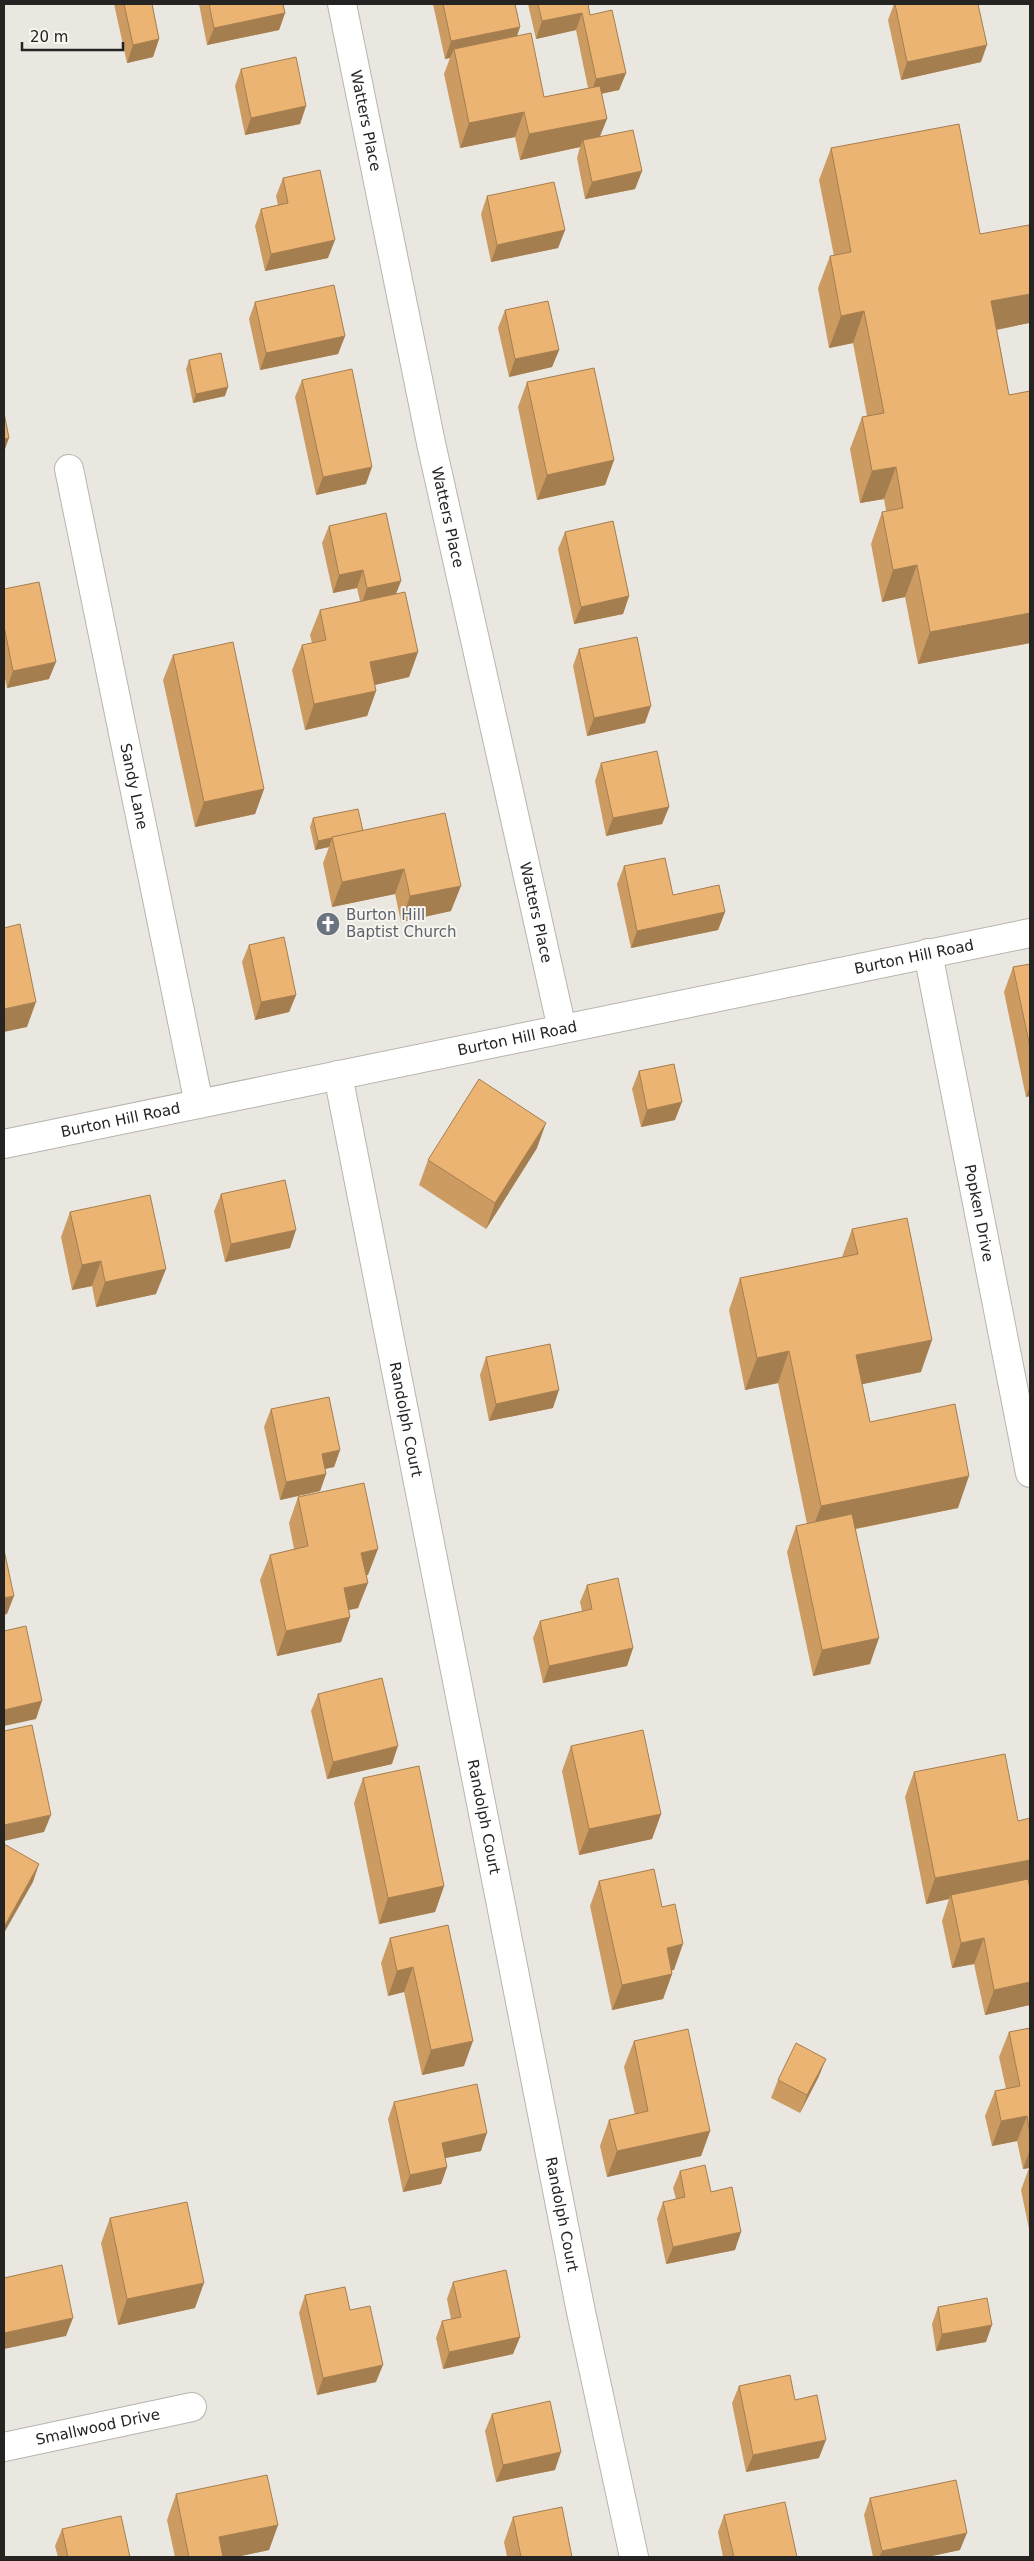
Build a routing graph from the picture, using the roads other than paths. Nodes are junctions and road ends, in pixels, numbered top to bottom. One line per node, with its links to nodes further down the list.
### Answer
1 (342, 4): 5 (street, Watters Place)
2 (69, 469): 7 (street, Sandy Lane)
3 (1030, 933): 4 (street, Burton Hill Road)
4 (928, 953): 5 (street, Burton Hill Road); 9 (street, Popken Drive)
5 (562, 1029): 6 (street, Burton Hill Road)
6 (338, 1075): 7 (street, Burton Hill Road); 12 (street, Randolph Court)
7 (199, 1104): 8 (street, Burton Hill Road)
8 (4, 1144)
9 (1030, 1473)
10 (192, 2406): 11 (street, Smallwood Drive)
11 (4, 2447)
12 (634, 2557)

